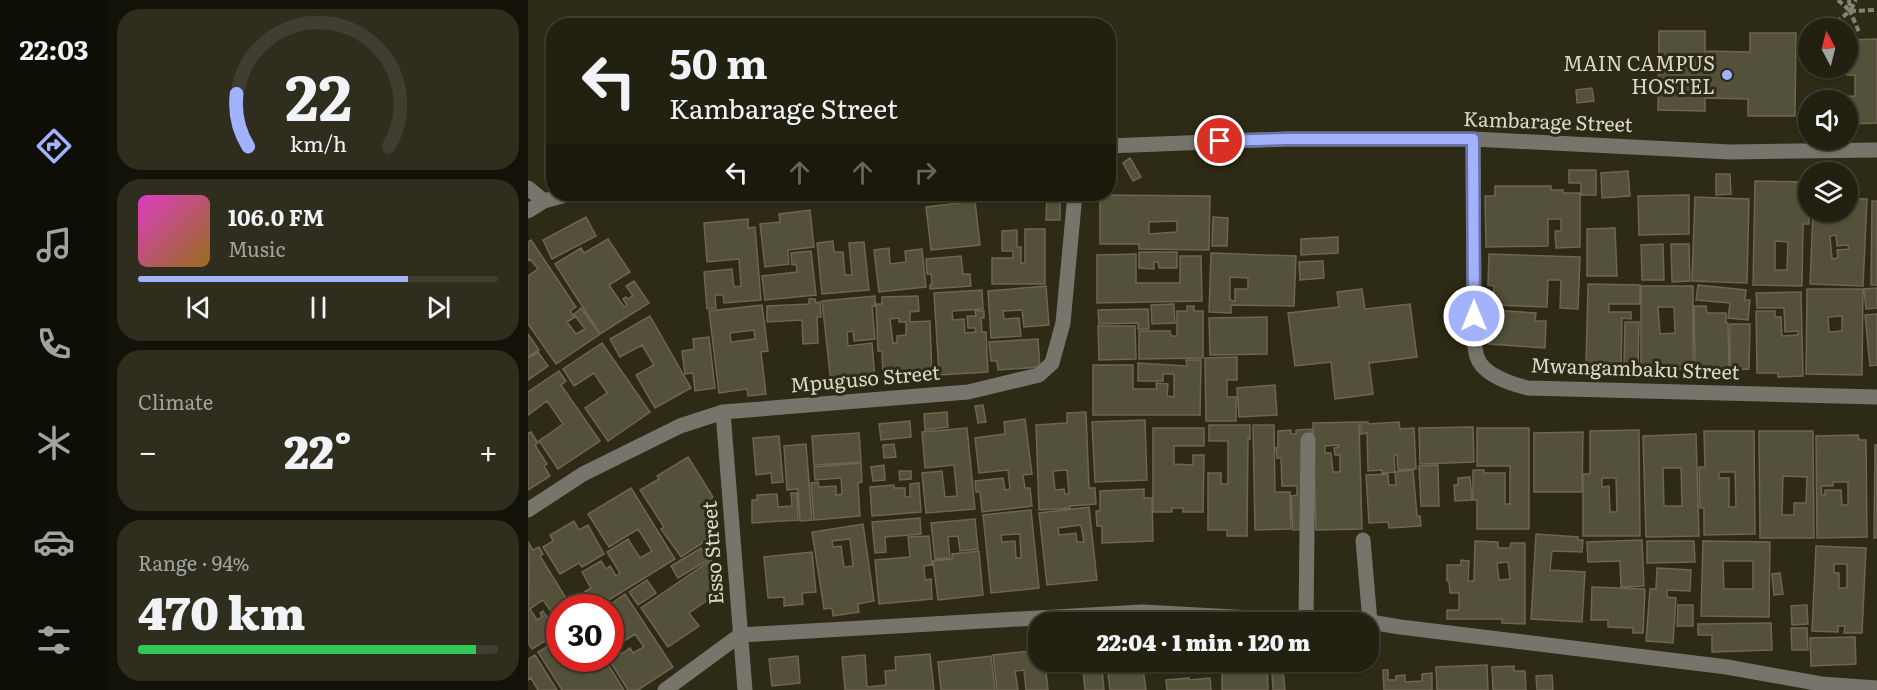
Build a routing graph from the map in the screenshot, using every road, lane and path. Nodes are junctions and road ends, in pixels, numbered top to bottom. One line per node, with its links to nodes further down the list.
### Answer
1 (1838, 0): 5 (path)
2 (1849, 0): 5 (path)
3 (1856, 0): 5 (path)
4 (1877, 10): 5 (path)
5 (1850, 11): 6 (path); 7 (path)
6 (1841, 18)
7 (1859, 32)
8 (1473, 139): 9 (street, Kambarage Street); 10 (street, Kambarage Street); 16 (street, Mwangambaku Street)
9 (1116, 146)
10 (1877, 150)
11 (528, 188): 13 (street)
12 (546, 200): 13 (street)
13 (543, 201): 15 (street)
14 (1074, 201): 17 (street, Mpuguso Street)
15 (528, 211)
16 (1877, 397)
17 (723, 412): 19 (street, Mpuguso Street); 25 (street, Esso Street)
18 (1308, 441): 21 (street)
19 (528, 510)
20 (1363, 540): 22 (street)
21 (1306, 612)
22 (1369, 612)
23 (1028, 619): 25 (street)
24 (1379, 624): 26 (street)
25 (740, 635): 27 (street); 28 (street, Esso Street)
26 (1877, 688)
27 (665, 690)
28 (745, 690)

